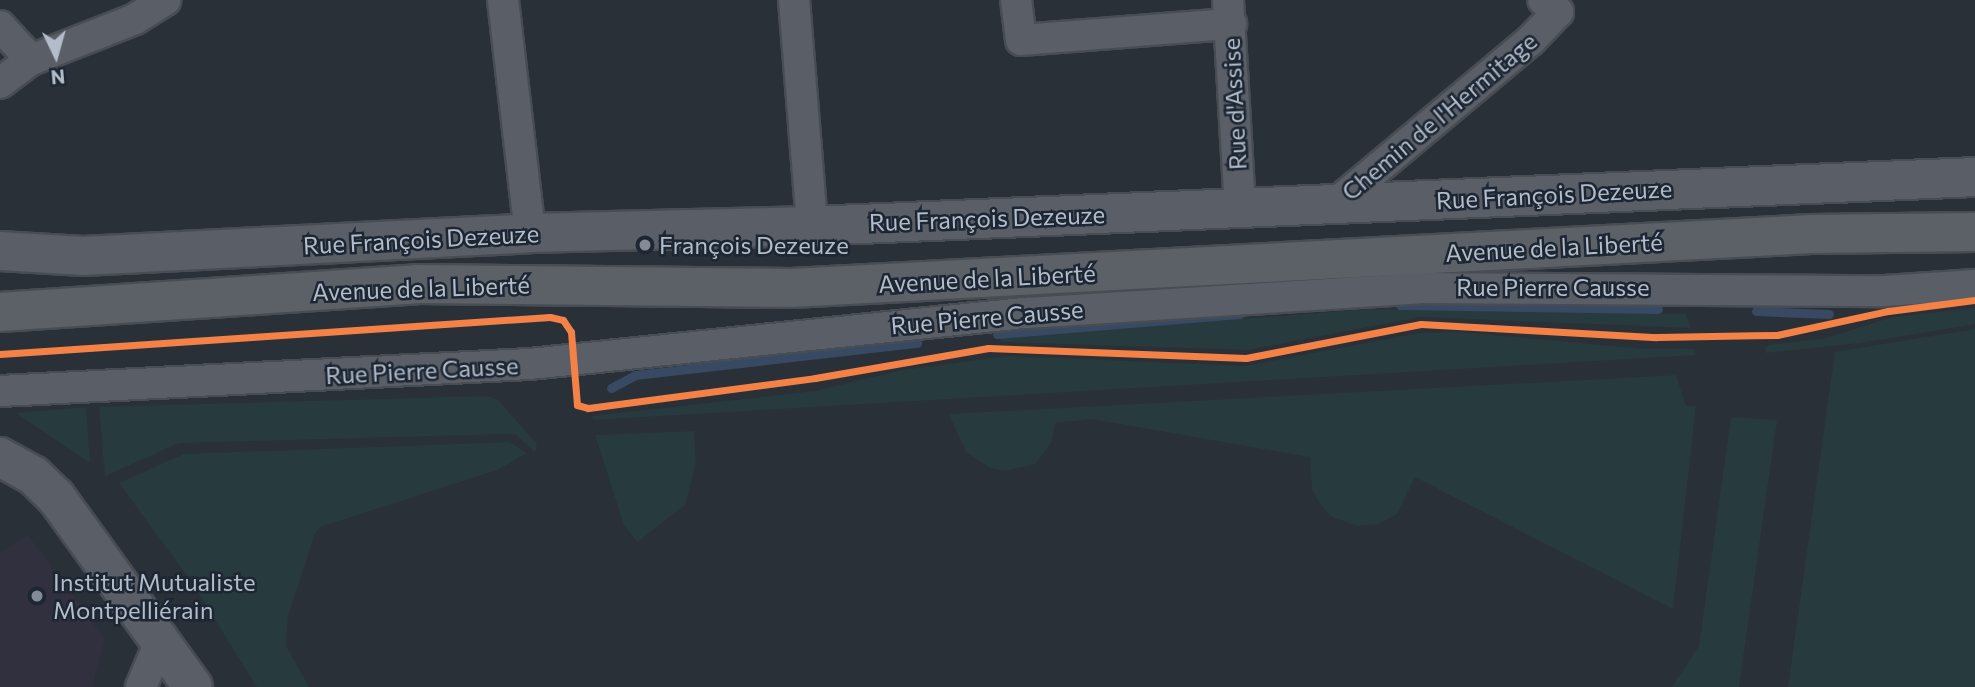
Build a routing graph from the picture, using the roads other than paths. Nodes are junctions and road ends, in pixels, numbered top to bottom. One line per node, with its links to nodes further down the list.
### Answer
1 (166, 0): 8 (street)
2 (503, 0): 15 (street)
3 (794, 0): 13 (street)
4 (1016, 0): 6 (street)
5 (1543, 0): 11 (street, Chemin de l'Hermitage)
6 (1229, 12): 12 (street, Rue d'Assise)
7 (0, 26): 8 (street)
8 (31, 60): 9 (street)
9 (0, 83)
10 (1975, 177): 11 (street, Rue François Dezeuze)
11 (1335, 204): 12 (street, Rue François Dezeuze)
12 (1240, 207): 13 (street, Rue François Dezeuze)
13 (813, 226): 15 (street, Rue François Dezeuze)
14 (1975, 232): 18 (main road, Avenue de la Liberté)
15 (530, 233): 16 (street, Rue François Dezeuze)
16 (0, 251)
17 (1975, 285): 19 (street, Rue Pierre Causse)
18 (0, 312)
19 (0, 391)
20 (0, 457): 21 (street)
21 (162, 637): 22 (street); 23 (street)
22 (142, 687)
23 (193, 687)

